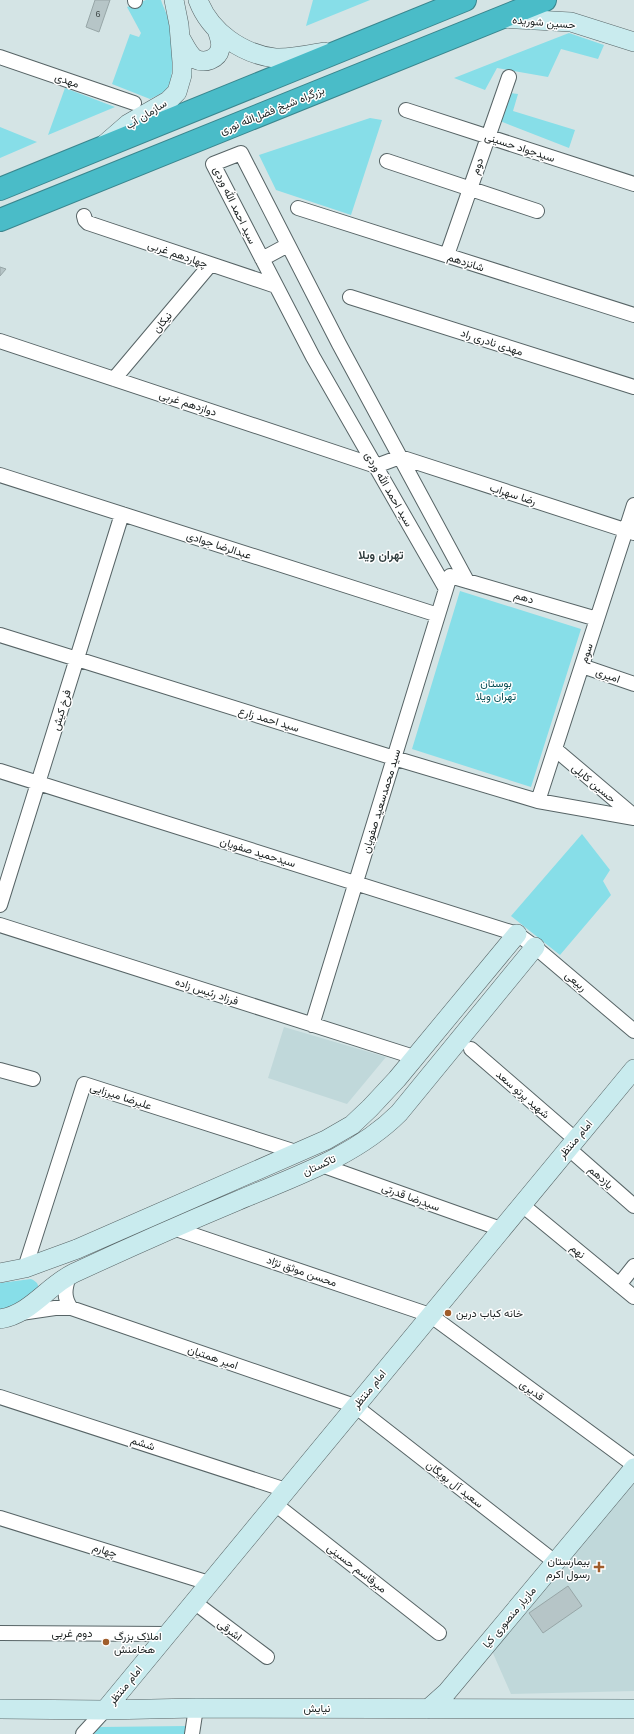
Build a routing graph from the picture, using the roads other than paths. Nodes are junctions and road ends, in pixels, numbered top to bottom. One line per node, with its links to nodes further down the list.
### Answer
1 (174, 0): 7 (main road, سازمان آب)
2 (198, 0): 6 (main road)
3 (465, 0): 9 (highway)
4 (545, 0): 5 (highway, بزرگراه شیخ فضل‌الله نوری)
5 (500, 18): 8 (main road, حسین شوریده); 23 (highway, بزرگراه شیخ فضل‌الله نوری)
6 (217, 30): 7 (main road); 9 (main road)
7 (180, 38): 15 (main road, سازمان آب)
8 (634, 42)
9 (345, 49): 15 (highway)
10 (0, 57): 12 (street, مهدی)
11 (509, 76): 14 (street, دوم)
12 (134, 103)
13 (406, 110): 14 (street, سیدجواد حسینی)
14 (488, 136): 17 (street, سیدجواد حسینی); 19 (street, دوم)
15 (99, 149): 18 (highway)
16 (387, 161): 19 (street)
17 (634, 184)
18 (0, 189)
19 (470, 189): 21 (street); 25 (street, دوم)
20 (298, 208): 25 (street, شانزدهم)
21 (537, 211)
22 (84, 216): 27 (street, چهاردهم غربی)
23 (0, 220)
24 (288, 245): 26 (street); 26 (street, سید احمد الله وردی); 34 (street, سید احمد الله وردی)
25 (446, 255): 30 (street, شانزدهم)
26 (262, 259): 28 (street, سید احمد الله وردی)
27 (210, 265): 28 (street, چهاردهم غربی); 32 (street, نیکان)
28 (276, 286): 35 (street, سید احمد الله وردی)
29 (350, 297): 33 (street, مهدی نادری راد)
30 (634, 315)
31 (0, 341): 32 (street, دوازدهم غربی)
32 (114, 379): 35 (street, دوازدهم غربی)
33 (634, 387)
34 (400, 457): 35 (street); 39 (street, رضا سهراب); 40 (street, سید احمد الله وردی)
35 (376, 466): 41 (street, سید احمد الله وردی)
36 (0, 475): 38 (street, عبدالرضا جوادی)
37 (634, 505): 39 (street, سوم)
38 (122, 514): 42 (street, عبدالرضا جوادی); 45 (street, فرخ کیش)
39 (630, 532): 43 (street, سوم)
40 (467, 581): 41 (street, دهم); 43 (street, دهم)
41 (448, 583): 42 (street, سید محمدسعید صفویان)
42 (438, 615): 49 (street, سید محمدسعید صفویان)
43 (597, 619): 46 (street, سوم)
44 (0, 635): 45 (street, سید احمد زارع)
45 (77, 659): 49 (street, سید احمد زارع); 51 (street, فرخ کیش)
46 (582, 666): 47 (street, امیری); 48 (street, سوم)
47 (634, 684)
48 (555, 750): 52 (street, سوم); 53 (street, حسین کابلی)
49 (394, 758): 52 (street, سید احمد زارع); 54 (street, سید محمدسعید صفویان)
50 (0, 771): 51 (street, سیدحمید صفویان)
51 (38, 783): 54 (street, سیدحمید صفویان); 55 (street, فرخ کیش)
52 (538, 801): 53 (street, سید احمد زارع)
53 (634, 817)
54 (356, 882): 57 (street, سیدحمید صفویان); 59 (street, سید محمدسعید صفویان)
55 (0, 905)
56 (0, 925): 59 (street, فرزاد رئیس زاده)
57 (517, 934): 58 (street, ربیعی); 62 (main road, تاکستان)
58 (535, 946): 60 (street, ربیعی); 64 (main road, تاکستان)
59 (312, 1025): 62 (street, فرزاد رئیس زاده)
60 (634, 1031)
61 (471, 1049): 67 (street, شهید پرتو سعد)
62 (414, 1057): 64 (main road); 68 (main road, تاکستان)
63 (0, 1070): 66 (street)
64 (433, 1071): 69 (main road, تاکستان)
65 (632, 1074): 67 (main road, امام منتظر)
66 (33, 1080)
67 (571, 1144): 70 (main road, امام منتظر); 71 (street, یازدهم)
68 (296, 1152): 72 (main road, تاکستان); 77 (street, علیرضا میرزایی)
69 (321, 1165): 73 (main road, تاکستان); 74 (street, سیدرضا قدرتی)
70 (521, 1204): 74 (main road, امام منتظر); 80 (street, نهم)
71 (634, 1206)
72 (131, 1225): 75 (main road); 77 (main road, تاکستان)
73 (173, 1228): 75 (main road, تاکستان); 84 (street, محسن موثق نژاد)
74 (501, 1229): 84 (main road, امام منتظر)
75 (138, 1244): 79 (main road, تاکستان)
76 (634, 1266): 80 (street)
77 (25, 1268): 78 (main road, تاکستان)
78 (0, 1273)
79 (69, 1276): 82 (street); 83 (main road, تاکستان)
80 (619, 1285): 81 (street, نهم)
81 (634, 1297)
82 (71, 1308): 83 (street); 87 (street, امیر همتیان)
83 (19, 1313): 85 (main road, تاکستان)
84 (430, 1315): 87 (main road, امام منتظر); 88 (street, قدیری)
85 (0, 1319)
86 (0, 1397): 89 (street, ششم)
87 (355, 1406): 89 (main road, امام منتظر); 91 (street, سعید آل بویگان)
88 (634, 1467): 91 (main road, مازیار منصوری کیا)
89 (280, 1497): 92 (main road, امام منتظر); 95 (street, میرقاسم حسینی)
90 (0, 1518): 92 (street, چهارم)
91 (555, 1562): 100 (main road, مازیار منصوری کیا)
92 (209, 1583): 93 (main road, امام منتظر)
93 (194, 1602): 96 (main road, امام منتظر); 97 (street, اشرقی)
94 (0, 1633): 96 (street, دوم غربی)
95 (439, 1633)
96 (168, 1634): 102 (main road, امام منتظر)
97 (267, 1657)
98 (196, 1708): 100 (main road, نیایش); 102 (main road, نیایش); 104 (street)
99 (0, 1709): 102 (main road, نیایش)
100 (428, 1709): 101 (main road, نیایش)
101 (634, 1709)
102 (105, 1710): 103 (street)
103 (83, 1734)
104 (192, 1734)

